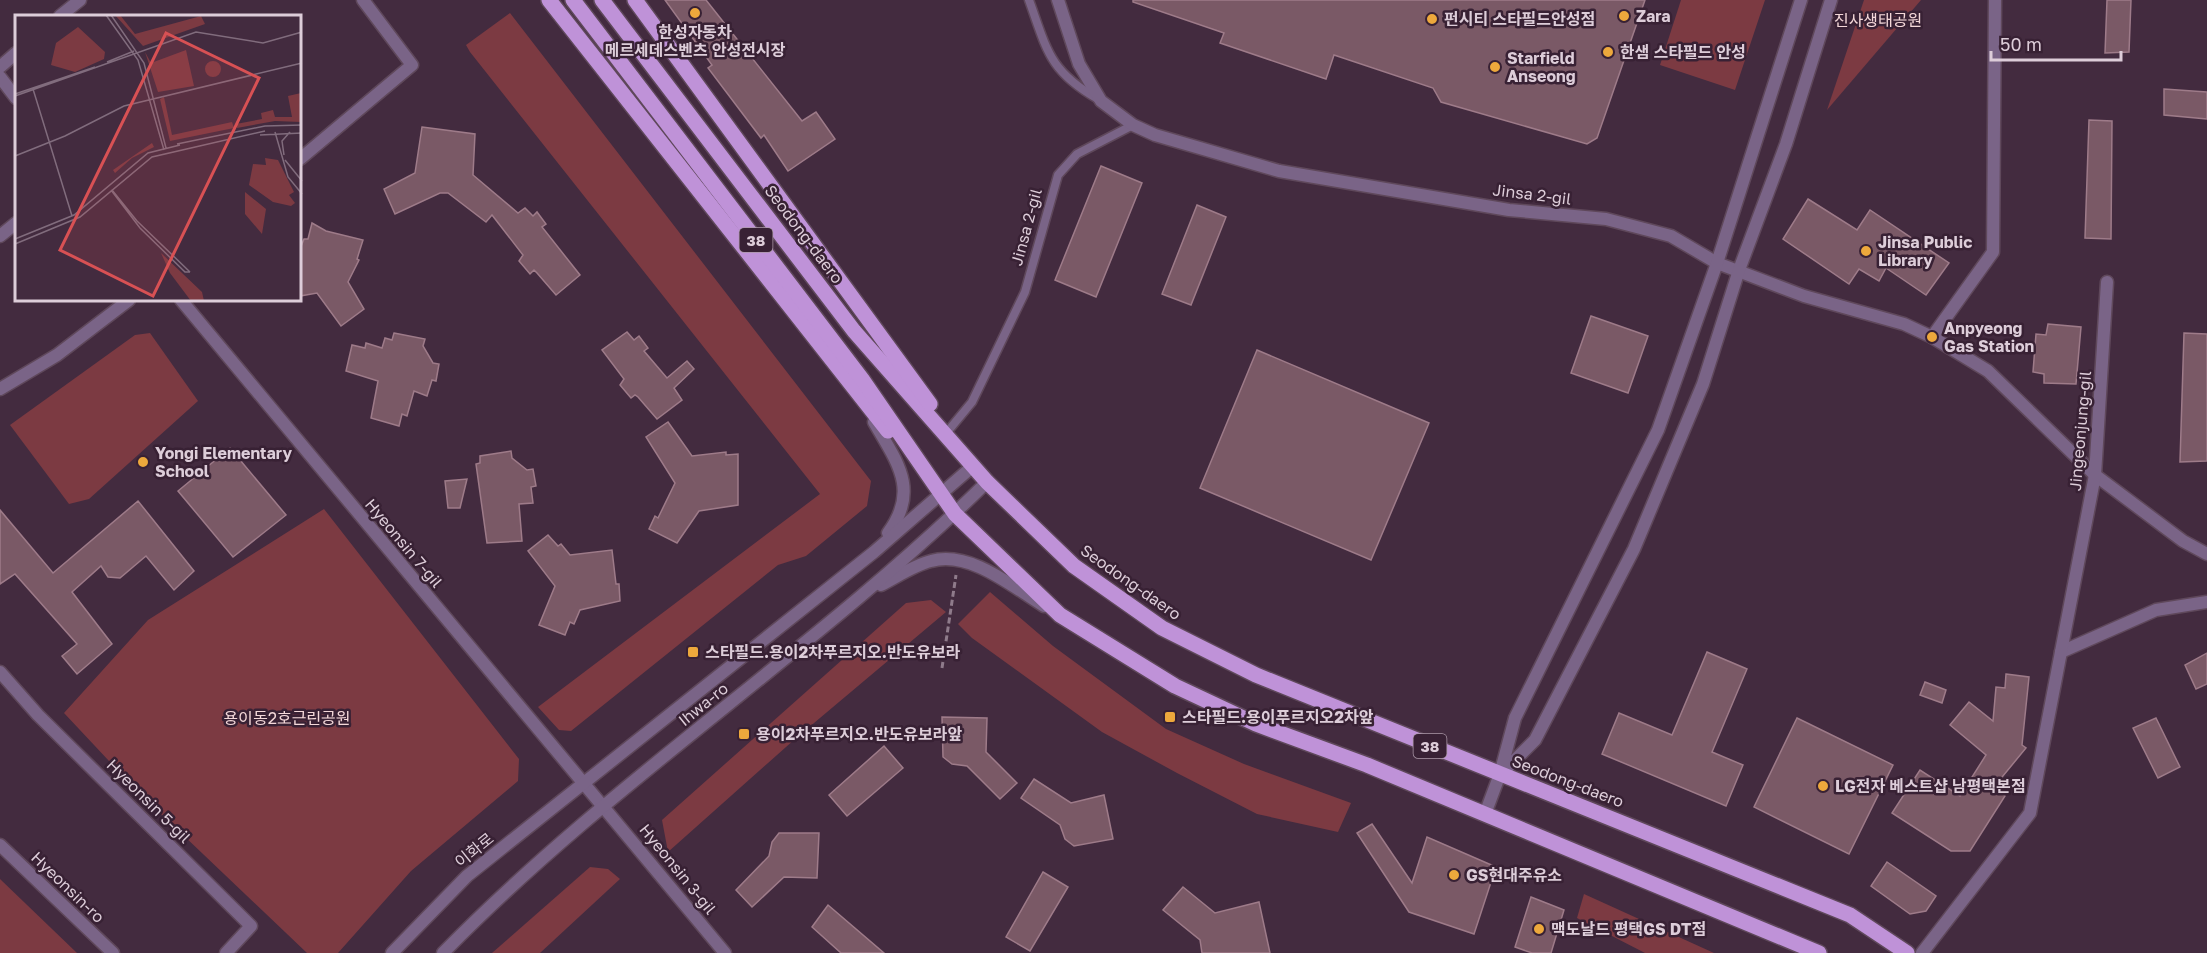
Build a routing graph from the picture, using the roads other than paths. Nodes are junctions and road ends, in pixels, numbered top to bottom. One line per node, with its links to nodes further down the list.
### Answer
1 (80, 0): 12 (street)
2 (363, 0): 19 (street)
3 (549, 0): 29 (main road)
4 (573, 0): 34 (main road, 38)
5 (602, 0): 31 (main road, Seodong-daero / 38)
6 (635, 0): 30 (main road)
7 (1029, 0): 17 (lane)
8 (1058, 0): 17 (street)
9 (1801, 0): 22 (street)
10 (1831, 0): 23 (street)
11 (1995, 0): 27 (street)
12 (61, 15)
13 (15, 54): 14 (street)
14 (0, 67)
15 (0, 77): 16 (street)
16 (15, 97)
17 (1101, 100): 18 (street)
18 (1133, 125): 22 (street, Jinsa 2-gil); 30 (lane, Jinsa 2-gil)
19 (302, 157)
20 (15, 224): 21 (street)
21 (0, 236)
22 (1717, 262): 23 (street, Jinsa 2-gil); 43 (street)
23 (1739, 270): 27 (street, Jinsa 2-gil); 43 (street)
24 (2107, 282): 32 (street, Jingeonjung-gil)
25 (126, 302): 28 (street)
26 (183, 302): 44 (street, Hyeonsin 7-gil)
27 (1932, 337): 32 (street, Jinsa 2-gil)
28 (0, 389)
29 (863, 402): 34 (main road); 36 (street)
30 (948, 431): 31 (main road)
31 (973, 466): 33 (main road, Seodong-daero / 38); 34 (street)
32 (2095, 476): 37 (street, Jinsa 2-gil); 41 (street, Jingeonjung-gil)
33 (987, 482): 35 (street, Ihwa-ro); 43 (main road, Seodong-daero / 38)
34 (937, 489): 35 (main road, 38); 36 (street)
35 (955, 514): 38 (street, Ihwa-ro); 40 (main road, 38)
36 (874, 552): 44 (street, 이화로)
37 (2207, 554)
38 (864, 594): 40 (street); 45 (street, Ihwa-ro)
39 (2207, 602): 41 (street)
40 (1060, 615): 46 (main road, 38)
41 (2061, 652): 55 (street, Jingeonjung-gil)
42 (0, 672): 49 (street, Hyeonsin 5-gil)
43 (1500, 774): 46 (street); 54 (main road, Seodong-daero / 38)
44 (585, 783): 45 (street, Hyeonsin 7-gil); 50 (street, 이화로)
45 (604, 806): 51 (street, Ihwa-ro); 52 (street, Hyeonsin 3-gil)
46 (1485, 814): 53 (main road, 38)
47 (0, 845): 48 (street, Hyeonsin-ro)
48 (113, 953)
49 (226, 953)
50 (392, 953)
51 (443, 953)
52 (726, 953)
53 (1819, 953)
54 (1907, 953)
55 (1922, 953)

